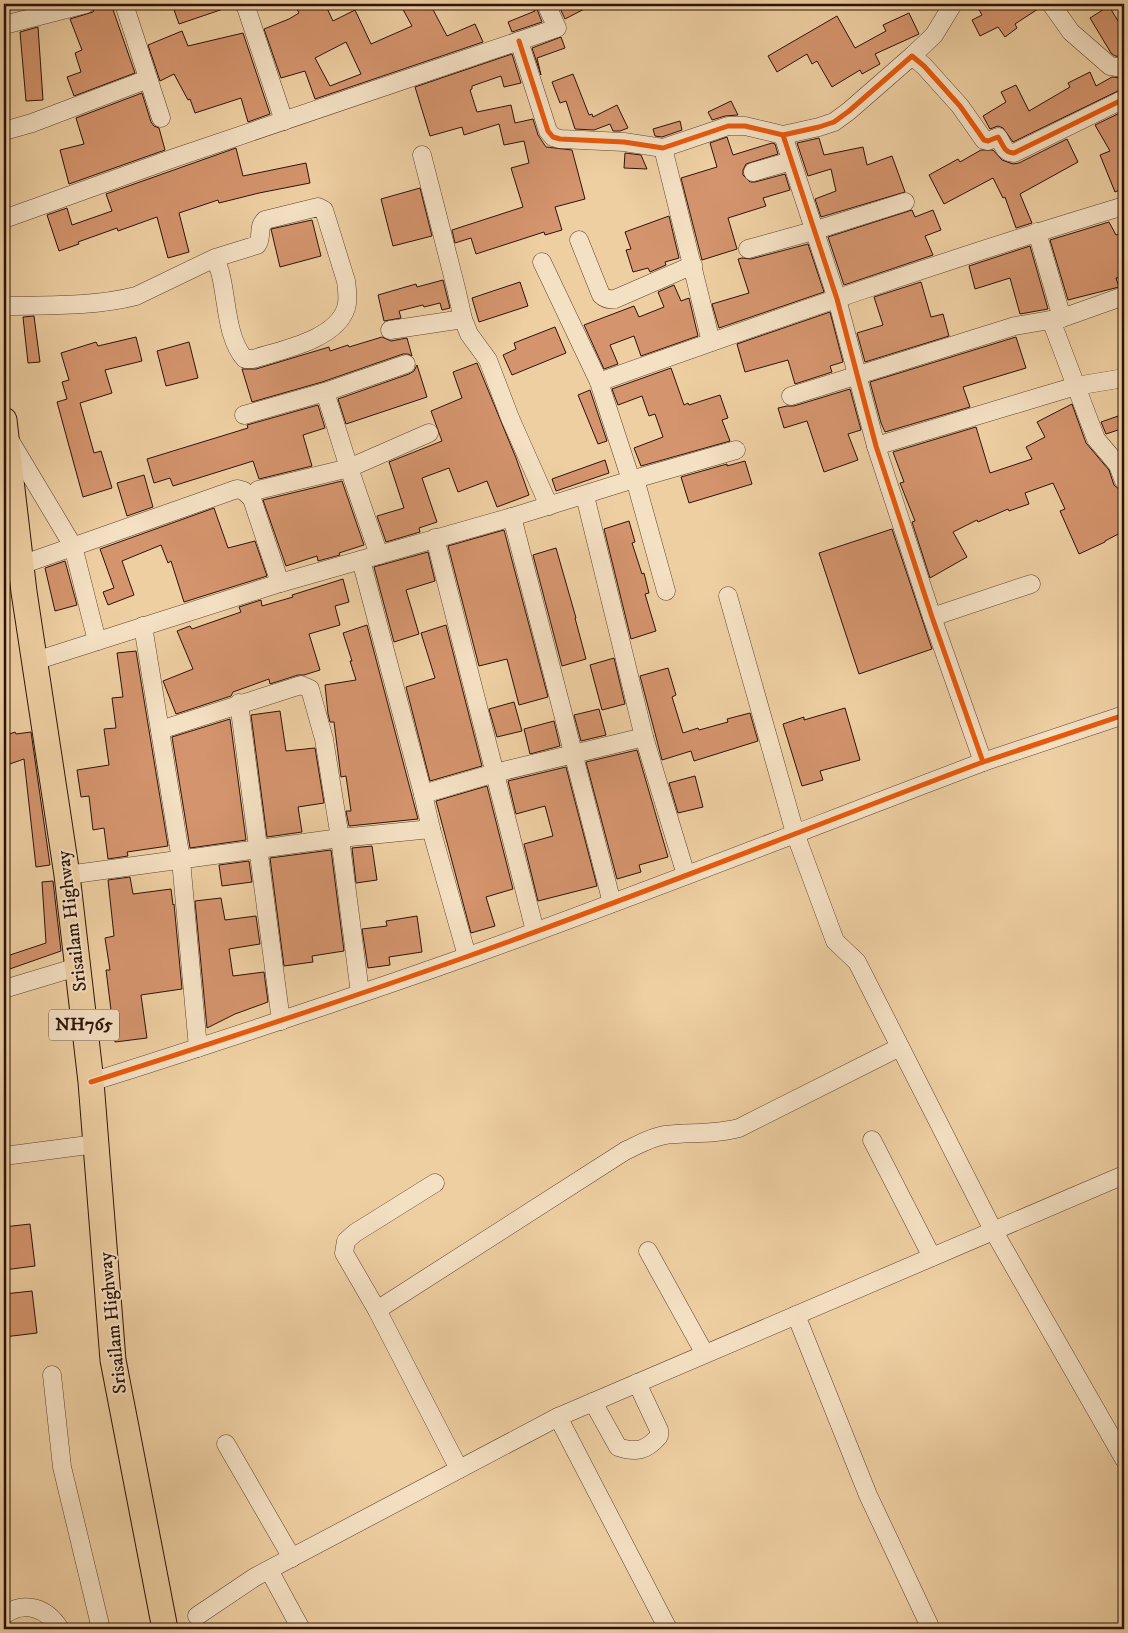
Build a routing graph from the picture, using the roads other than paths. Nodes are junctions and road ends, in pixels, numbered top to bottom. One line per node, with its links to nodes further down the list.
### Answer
1 (86, 4): 7 (street)
2 (124, 4): 11 (street)
3 (245, 4): 14 (street)
4 (546, 4): 8 (street)
5 (954, 4): 9 (street)
6 (1051, 4): 10 (street)
7 (4, 25)
8 (519, 41): 14 (street); 17 (street)
9 (912, 56): 12 (street); 16 (street)
10 (1124, 68)
11 (148, 79): 13 (street); 15 (street)
12 (1124, 99)
13 (161, 118)
14 (284, 121): 23 (street)
15 (4, 131)
16 (782, 135): 17 (street); 19 (street)
17 (663, 148): 30 (street)
18 (422, 155): 34 (street)
19 (791, 161): 20 (street); 24 (street)
20 (752, 172)
21 (905, 202): 24 (street)
22 (1124, 206): 25 (street)
23 (4, 219)
24 (813, 231): 27 (street); 32 (street)
25 (1037, 232): 32 (street); 35 (street)
26 (579, 240): 30 (street)
27 (748, 249)
28 (215, 258): 28 (street); 33 (street)
29 (542, 262): 41 (street)
30 (692, 265): 37 (street)
31 (1124, 296): 35 (street)
32 (837, 300): 37 (street); 39 (street)
33 (4, 306)
34 (462, 319): 36 (street); 55 (street)
35 (1056, 319): 39 (street); 42 (street)
36 (390, 330)
37 (711, 342): 41 (street)
38 (406, 364): 43 (street)
39 (856, 375): 44 (street); 48 (street)
40 (1124, 378): 42 (street)
41 (599, 382): 52 (street)
42 (1076, 386): 48 (street); 51 (street)
43 (325, 392): 45 (street); 50 (street)
44 (791, 396)
45 (244, 415)
46 (4, 426): 58 (street); 61 (highway, Srisailam Highway / NH765)
47 (429, 434): 50 (street)
48 (876, 446): 66 (street)
49 (736, 450): 52 (street)
50 (349, 468): 53 (street); 59 (street)
51 (1122, 469)
52 (633, 480): 54 (street); 64 (street)
53 (258, 490)
54 (585, 496): 55 (street); 73 (street)
55 (549, 506): 56 (street)
56 (512, 517): 57 (street); 74 (street)
57 (435, 538): 59 (street); 76 (street)
58 (73, 546): 61 (street); 62 (street); 68 (street)
59 (379, 555): 60 (street)
60 (361, 560): 62 (street); 77 (street)
61 (20, 565): 69 (highway, Srisailam Highway / NH765)
62 (280, 583): 67 (street)
63 (1031, 584): 66 (street)
64 (666, 591)
65 (728, 596): 79 (street)
66 (932, 617): 75 (street)
67 (143, 626): 68 (street); 72 (street)
68 (96, 641): 69 (street)
69 (35, 661): 83 (highway, Srisailam Highway / NH765)
70 (240, 703): 72 (street); 80 (street); 81 (street)
71 (1124, 715): 75 (street)
72 (160, 730): 82 (street)
73 (644, 736): 74 (street); 84 (street)
74 (574, 754): 76 (street); 85 (street)
75 (984, 762): 79 (street)
76 (495, 773): 77 (street); 86 (street)
77 (423, 794): 78 (street)
78 (430, 829): 80 (street); 87 (street)
79 (795, 833): 84 (street); 92 (street)
80 (340, 838): 81 (street); 90 (street)
81 (259, 850): 82 (street); 91 (street)
82 (181, 860): 83 (street); 93 (street)
83 (67, 875): 88 (highway, Srisailam Highway / NH765)
84 (686, 875): 85 (street)
85 (612, 903): 86 (street)
86 (535, 931): 87 (street)
87 (467, 956): 90 (street)
88 (77, 967): 89 (street); 94 (highway, Srisailam Highway / NH765)
89 (4, 989)
90 (360, 993): 91 (street)
91 (281, 1021): 93 (street)
92 (900, 1047): 100 (street); 103 (street)
93 (198, 1048): 94 (street)
94 (91, 1082): 96 (highway, Srisailam Highway / NH765)
95 (872, 1140): 102 (street)
96 (96, 1144): 97 (street); 119 (highway, Srisailam Highway / NH765)
97 (4, 1156)
98 (1124, 1175): 100 (street)
99 (435, 1184): 103 (street)
100 (993, 1230): 102 (street); 111 (street)
101 (648, 1251): 105 (street)
102 (932, 1257): 104 (street)
103 (377, 1310): 112 (street)
104 (796, 1315): 105 (street); 122 (street)
105 (705, 1354): 107 (street)
106 (52, 1375): 118 (street)
107 (637, 1383): 108 (street); 108 (street)
108 (593, 1402): 109 (street)
109 (558, 1417): 112 (street); 121 (street)
110 (226, 1444): 113 (street)
111 (1124, 1459)
112 (459, 1469): 113 (street)
113 (292, 1558): 114 (street)
114 (269, 1570): 116 (street); 120 (street)
115 (4, 1615): 117 (street)
116 (197, 1616)
117 (60, 1629)
118 (101, 1629)
119 (165, 1629)
120 (301, 1629)
121 (668, 1629)
122 (931, 1629)

